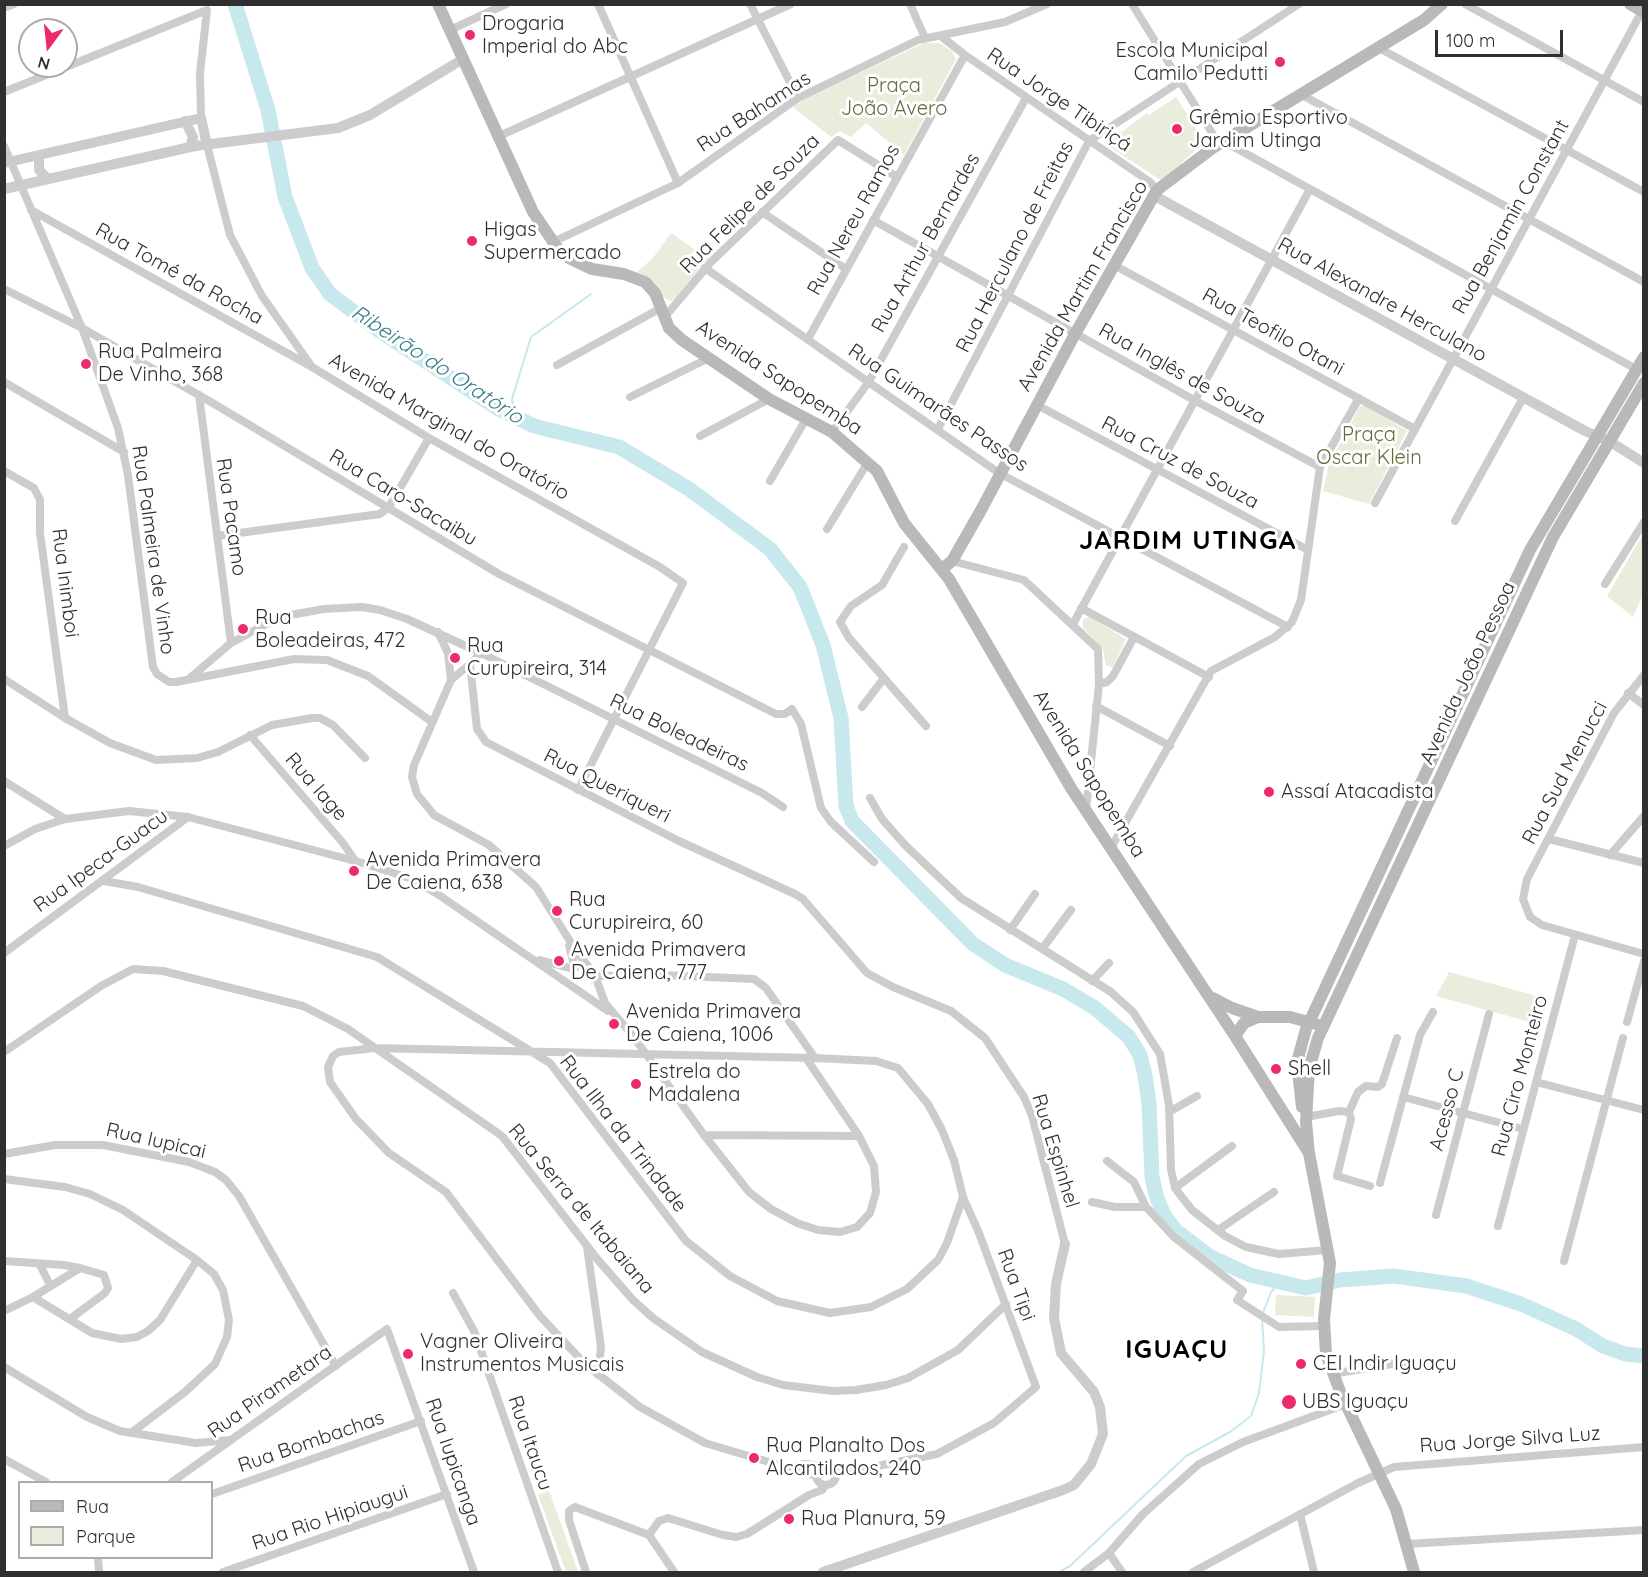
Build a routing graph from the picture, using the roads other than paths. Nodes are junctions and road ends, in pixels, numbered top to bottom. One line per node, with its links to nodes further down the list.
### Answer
1 (14, 4): 14 (street)
2 (438, 4): 17 (main road, Avenida Sapopemba)
3 (506, 4): 17 (street)
4 (598, 4): 23 (street)
5 (750, 4): 16 (street)
6 (791, 4): 16 (street)
7 (910, 4): 19 (street)
8 (1047, 4): 18 (street, Rua Bahamas)
9 (1132, 4): 24 (street)
10 (1299, 4): 24 (street, Rua Herculano de Freitas)
11 (1442, 4): 20 (main road, Avenida Martim Francisco)
12 (1465, 4): 25 (street)
13 (1630, 4): 15 (main road)
14 (4, 9)
15 (1643, 11): 25 (street, Rua Benjamin Constant)
16 (757, 20): 23 (street); 28 (street)
17 (450, 30): 22 (main road, Avenida Sapopemba)
18 (942, 37): 19 (street, Rua Bahamas); 21 (street, Rua Jorge Tibiriçá)
19 (925, 38): 28 (street, Rua Bahamas)
20 (1379, 48): 27 (main road, Avenida Martim Francisco); 39 (street)
21 (965, 55): 29 (street, Rua Jorge Tibiriçá); 42 (street, Rua Nereu Ramos)
22 (463, 59): 33 (main road, Avenida Sapopemba); 36 (street)
23 (630, 77): 33 (street); 44 (street)
24 (1180, 80): 34 (street, Rua Herculano de Freitas); 35 (street)
25 (1604, 80): 30 (street); 39 (street, Rua Benjamin Constant)
26 (4, 92): 31 (street, Avenida Marginal do Oratório)
27 (1302, 95): 35 (main road, Avenida Martim Francisco); 53 (street)
28 (798, 98): 44 (street, Rua Bahamas)
29 (1026, 98): 34 (street, Rua Jorge Tibiriçá); 55 (street, Rua Arthur Bernardes)
30 (1644, 102)
31 (201, 118): 32 (street); 36 (street, Avenida Marginal do Oratório)
32 (184, 121): 38 (street); 40 (street)
33 (497, 137): 54 (main road, Avenida Sapopemba)
34 (1089, 141): 49 (street, Rua Jorge Tibiriçá); 63 (street, Rua Herculano de Freitas)
35 (1223, 141): 47 (street); 49 (main road, Avenida Martim Francisco)
36 (207, 145): 38 (street); 73 (street, Avenida Marginal do Oratório)
37 (4, 146): 41 (street, Rua Palmeira de Vinho)
38 (190, 147): 43 (street)
39 (1566, 150): 48 (street); 53 (street, Rua Benjamin Constant)
40 (39, 155): 41 (street); 43 (street)
41 (8, 162): 45 (street, Rua Palmeira de Vinho)
42 (897, 177): 51 (street, Rua Felipe de Souza); 52 (street, Rua Nereu Ramos)
43 (48, 179): 45 (street)
44 (678, 183): 54 (street, Rua Bahamas)
45 (21, 186): 46 (street); 50 (street, Rua Palmeira de Vinho)
46 (4, 189)
47 (1310, 189): 56 (street); 62 (street)
48 (1644, 192)
49 (1155, 193): 56 (street, Rua Alexandre Herculano); 57 (main road, Avenida Martim Francisco)
50 (31, 210): 65 (street, Rua Palmeira de Vinho); 73 (street, Rua Tomé da Rocha)
51 (762, 212): 58 (street, Rua Felipe de Souza); 59 (street)
52 (873, 220): 55 (street, Rua Inglês de Souza); 59 (street, Rua Nereu Ramos)
53 (1529, 220): 60 (street); 62 (street, Rua Benjamin Constant)
54 (553, 242): 64 (main road, Avenida Sapopemba)
55 (937, 258): 63 (street, Rua Inglês de Souza); 76 (street, Rua Arthur Bernardes)
56 (1271, 260): 66 (street); 71 (street, Rua Alexandre Herculano)
57 (1114, 264): 66 (street, Rua Teofilo Otani); 67 (main road, Avenida Martim Francisco)
58 (705, 268): 64 (street, Rua Felipe de Souza); 68 (street, Rua Guimarães Passos)
59 (846, 269): 68 (street, Rua Nereu Ramos)
60 (1644, 282)
61 (4, 288): 65 (street, Rua Caro-Sacaibu)
62 (1491, 289): 71 (street, Rua Benjamin Constant); 74 (street)
63 (1008, 298): 67 (street, Rua Inglês de Souza); 86 (street, Rua Herculano de Freitas)
64 (662, 313): 70 (main road, Avenida Sapopemba); 72 (street)
65 (82, 328): 78 (street, Rua Caro-Sacaibu); 93 (street, Rua Palmeira de Vinho)
66 (1232, 329): 80 (street, Rua Teofilo Otani); 83 (street)
67 (1075, 334): 83 (street, Rua Inglês de Souza); 84 (main road, Avenida Martim Francisco)
68 (808, 339): 76 (street, Rua Guimarães Passos)
69 (1644, 357): 74 (main road, Avenida João Pessoa)
70 (707, 358): 79 (street); 82 (main road, Avenida Sapopemba)
71 (1453, 359): 81 (street, Rua Alexandre Herculano); 87 (street, Rua Benjamin Constant)
72 (557, 365)
73 (312, 367): 91 (street, Avenida Marginal do Oratório)
74 (1636, 369): 90 (main road, Avenida João Pessoa)
75 (4, 382): 93 (street)
76 (868, 383): 86 (street, Rua Guimarães Passos); 88 (street, Rua Arthur Bernardes)
77 (1644, 383): 92 (main road, Avenida João Pessoa)
78 (199, 395): 102 (street, Rua Caro-Sacaibu); 106 (street, Rua Pacamo)
79 (630, 398)
80 (1359, 398): 87 (street, Rua Teofilo Otani); 96 (street)
81 (1523, 398): 90 (street, Rua Alexandre Herculano); 103 (street)
82 (769, 399): 85 (main road, Avenida Sapopemba); 89 (street)
83 (1194, 400): 96 (street, Rua Inglês de Souza); 97 (street)
84 (1037, 405): 97 (street, Rua Cruz de Souza); 99 (main road, Avenida Martim Francisco)
85 (806, 418): 88 (main road, Avenida Sapopemba); 100 (street)
86 (938, 429): 99 (street, Rua Guimarães Passos)
87 (1415, 429): 101 (street, Rua Benjamin Constant)
88 (832, 432): 94 (main road, Avenida Sapopemba)
89 (700, 436)
90 (1595, 437): 92 (street, Rua Alexandre Herculano); 173 (main road, Avenida João Pessoa)
91 (429, 438): 102 (street); 118 (street, Avenida Marginal do Oratório)
92 (1609, 441): 95 (street, Rua Alexandre Herculano); 182 (main road, Avenida João Pessoa)
93 (123, 452): 123 (street, Rua Palmeira de Vinho)
94 (868, 462): 105 (street); 110 (main road, Avenida Sapopemba)
95 (1644, 463)
96 (1320, 467): 109 (street)
97 (1157, 468): 107 (street); 109 (street, Rua Cruz de Souza)
98 (4, 471): 132 (street, Rua Inimboi)
99 (999, 473): 107 (street, Rua Guimarães Passos); 110 (main road, Avenida Martim Francisco)
100 (770, 481)
101 (1375, 503)
102 (389, 507): 106 (street); 118 (street, Rua Caro-Sacaibu)
103 (1455, 521)
104 (1644, 522): 111 (street)
105 (827, 528)
106 (217, 536): 117 (street, Rua Pacamo)
107 (1119, 538): 112 (street); 114 (street, Rua Guimarães Passos)
108 (904, 547): 124 (street)
109 (1308, 550): 114 (street)
110 (947, 565): 113 (street); 143 (main road, Avenida Sapopemba)
111 (1605, 584)
112 (1081, 608): 113 (street); 116 (street)
113 (1072, 624): 127 (street)
114 (1288, 627): 122 (street)
115 (438, 632): 117 (street, Rua Boleadeiras); 119 (street, Rua Boleadeiras); 126 (street)
116 (1134, 637): 122 (street); 127 (street)
117 (231, 643): 123 (street, Rua Boleadeiras)
118 (649, 649): 133 (street); 152 (street, Rua Caro-Sacaibu)
119 (481, 653): 120 (street); 133 (street, Rua Boleadeiras)
120 (470, 664): 126 (street); 140 (street, Rua Queriqueri)
121 (1644, 675): 128 (street, Rua Sud Menucci)
122 (1209, 677): 137 (street)
123 (191, 678): 134 (street, Rua Palmeira de Vinho)
124 (884, 678): 131 (street); 135 (street)
125 (4, 679): 132 (street)
126 (451, 680): 134 (street)
127 (1099, 684): 130 (street)
128 (1628, 693): 129 (street); 147 (street, Rua Sud Menucci)
129 (1644, 705)
130 (1096, 706): 137 (street); 143 (street)
131 (862, 707)
132 (65, 718): 136 (street)
133 (614, 720): 140 (street); 142 (street, Rua Boleadeiras)
134 (432, 722): 159 (street)
135 (926, 726)
136 (250, 735): 138 (street); 151 (street, Rua Iage)
137 (1170, 746): 149 (street)
138 (365, 758)
139 (4, 781): 146 (street)
140 (578, 790): 172 (street, Rua Queriqueri)
141 (870, 798): 157 (street)
142 (783, 807)
143 (1086, 810): 149 (main road, Avenida Sapopemba)
144 (1644, 816): 150 (street)
145 (188, 817): 146 (street); 151 (street); 154 (street, Rua Ipeca-Guacu)
146 (64, 819): 148 (street)
147 (1549, 839): 150 (street); 158 (street, Rua Sud Menucci)
148 (4, 846)
149 (1111, 848): 171 (main road, Avenida Sapopemba)
150 (1610, 855): 153 (street)
151 (356, 862): 163 (street)
152 (874, 862)
153 (1644, 864)
154 (105, 881): 161 (street, Rua Ipeca-Guacu); 187 (street, Rua Ilha da Trindade)
155 (1035, 894): 157 (street)
156 (1071, 910): 160 (street)
157 (1010, 930): 160 (street)
158 (1575, 935): 162 (street); 191 (street, Rua Ciro Monteiro)
159 (568, 939): 166 (street); 167 (street)
160 (1044, 950): 169 (street)
161 (4, 952)
162 (1644, 954)
163 (534, 958): 167 (street); 170 (street)
164 (1644, 961): 180 (street)
165 (1109, 963): 169 (street)
166 (589, 968): 167 (street); 168 (street)
167 (574, 969): 170 (street)
168 (595, 979): 170 (street); 175 (street); 190 (street)
169 (1092, 981): 198 (street)
170 (576, 990): 175 (street)
171 (1209, 996): 177 (main road); 181 (main road, Avenida Sapopemba)
172 (929, 1001): 221 (street, Rua Espinhel)
173 (1317, 1005): 178 (main road); 179 (main road, Avenida João Pessoa)
174 (1433, 1012): 195 (street)
175 (612, 1013): 188 (street)
176 (1489, 1014): 200 (street, Acesso C)
177 (1258, 1017): 178 (main road); 181 (main road)
178 (1290, 1017): 179 (main road)
179 (1310, 1021): 182 (main road); 192 (main road, Avenida João Pessoa)
180 (1628, 1022)
181 (1235, 1035): 194 (main road, Avenida Sapopemba)
182 (1318, 1038): 192 (main road, Avenida João Pessoa)
183 (1397, 1038): 199 (street)
184 (1623, 1038): 196 (street)
185 (375, 1048): 186 (street, Rua Serra de Itabaiana); 187 (street, Rua Tipi); 220 (street, Rua Serra de Itabaiana); 240 (street, Rua Tipi)
186 (4, 1052)
187 (534, 1053): 188 (street, Rua Tipi); 214 (street, Rua Ilha da Trindade)
188 (647, 1054): 189 (street, Rua Tipi); 203 (street)
189 (806, 1058): 190 (street, Rua Tipi); 204 (street)
190 (815, 1058): 214 (street, Rua Tipi)
191 (1536, 1082): 196 (street); 202 (street, Rua Ciro Monteiro)
192 (1303, 1092): 194 (main road); 201 (main road, Avenida João Pessoa)
193 (1197, 1096): 198 (street)
194 (1274, 1097): 206 (main road, Avenida Sapopemba)
195 (1403, 1097): 200 (street); 210 (street)
196 (1607, 1100): 197 (street); 225 (street)
197 (1644, 1110)
198 (1169, 1112): 212 (street)
199 (1349, 1112): 201 (street); 211 (street)
200 (1463, 1113): 202 (street); 217 (street, Acesso C)
201 (1306, 1120): 206 (main road, Avenida João Pessoa)
202 (1523, 1128): 218 (street, Rua Ciro Monteiro)
203 (704, 1135): 204 (street); 204 (street)
204 (859, 1136)
205 (1232, 1146): 212 (street)
206 (1309, 1153): 222 (main road, Avenida João Pessoa)
207 (4, 1154): 237 (street, Rua Iupicai)
208 (1107, 1161): 216 (street)
209 (4, 1179): 223 (street)
210 (1380, 1183)
211 (1370, 1186)
212 (1175, 1188): 219 (street)
213 (1274, 1192): 219 (street)
214 (963, 1197): 231 (street, Rua Tipi)
215 (1092, 1202): 216 (street)
216 (1146, 1206): 234 (street)
217 (1436, 1215)
218 (1498, 1226)
219 (1218, 1230): 222 (street)
220 (587, 1243): 231 (street, Rua Serra de Itabaiana); 240 (street)
221 (1065, 1244): 269 (street)
222 (1329, 1257): 234 (main road, Avenida João Pessoa)
223 (197, 1260): 233 (street); 243 (street)
224 (4, 1261): 226 (street)
225 (1564, 1261)
226 (40, 1265): 227 (street); 228 (street)
227 (80, 1268): 228 (street); 233 (street)
228 (50, 1285): 230 (street)
229 (453, 1293): 266 (street, Rua Itaucu)
230 (33, 1297): 232 (street); 233 (street)
231 (1006, 1304): 250 (street, Rua Tipi)
232 (4, 1311)
233 (70, 1319)
234 (1324, 1322): 239 (main road, Avenida João Pessoa)
235 (387, 1329): 237 (street, Rua Pirametara); 242 (street, Rua Iupicanga)
236 (1404, 1362): 239 (street)
237 (336, 1366): 244 (street, Rua Pirametara)
238 (4, 1367): 243 (street)
239 (1332, 1374): 241 (main road, Avenida João Pessoa)
240 (598, 1375): 247 (street)
241 (1346, 1404): 251 (main road, Avenida João Pessoa); 263 (street)
242 (421, 1421): 256 (street, Rua Bombachas); 257 (street, Rua Iupicanga)
243 (130, 1433): 244 (street)
244 (230, 1440): 254 (street, Rua Pirametara)
245 (1644, 1447): 251 (street, Rua Jorge Silva Luz)
246 (6, 1463): 253 (street)
247 (791, 1467): 248 (street); 252 (street)
248 (822, 1467): 249 (street); 252 (street)
249 (832, 1468): 250 (street); 255 (street)
250 (853, 1471): 255 (street)
251 (1380, 1472): 259 (street, Rua Jorge Silva Luz); 262 (main road, Avenida João Pessoa)
252 (816, 1477): 255 (street); 258 (street)
253 (44, 1481)
254 (173, 1481)
255 (830, 1483): 258 (street)
256 (213, 1494)
257 (447, 1494): 264 (street, Rua Rio Hipiaugui); 265 (street, Rua Iupicanga)
258 (809, 1495): 261 (street)
259 (1300, 1514): 272 (street, Rua Jorge Silva Luz); 273 (street)
260 (1644, 1530): 262 (street)
261 (650, 1535): 267 (street); 268 (street)
262 (1407, 1544): 274 (main road, Avenida João Pessoa)
263 (1109, 1552): 270 (street); 271 (street)
264 (224, 1572)
265 (474, 1572)
266 (558, 1572)
267 (585, 1572)
268 (674, 1572)
269 (823, 1572)
270 (1084, 1572)
271 (1122, 1572)
272 (1193, 1572)
273 (1314, 1572)
274 (1414, 1572)

